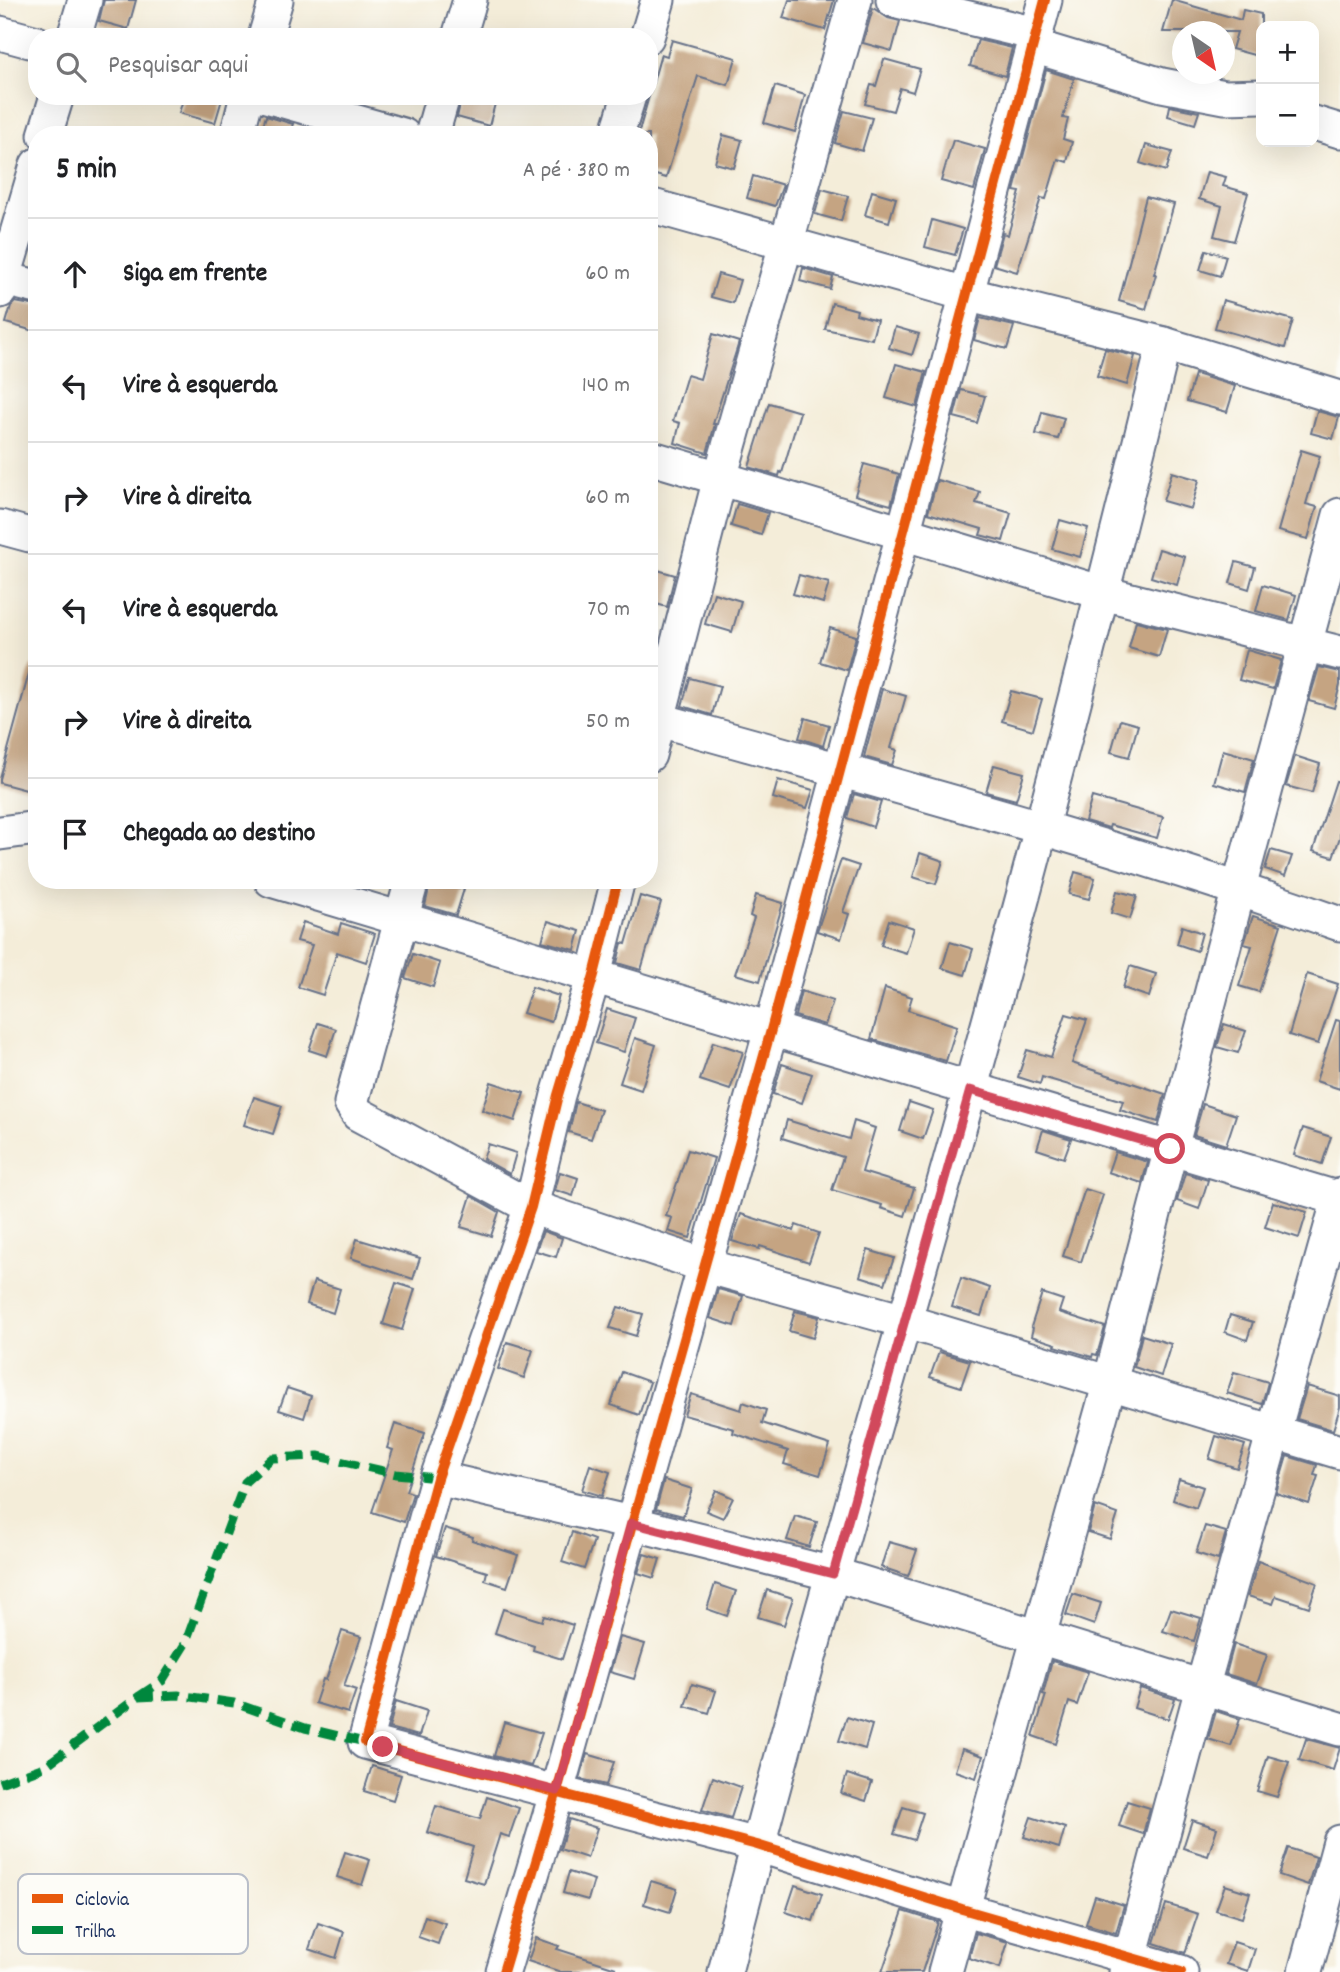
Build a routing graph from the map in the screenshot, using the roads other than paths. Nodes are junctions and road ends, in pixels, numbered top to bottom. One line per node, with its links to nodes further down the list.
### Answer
1 (86, 0): 8 (street)
2 (276, 0): 9 (street)
3 (470, 0): 10 (street)
4 (658, 0): 11 (street)
5 (855, 0): 30 (street)
6 (892, 0): 13 (street)
7 (1045, 0): 13 (street)
8 (77, 28)
9 (268, 28)
10 (462, 28)
11 (650, 28)
12 (0, 33): 14 (street)
13 (1035, 40): 15 (street); 33 (street)
14 (28, 41)
15 (1256, 96)
16 (54, 105): 22 (street)
17 (245, 105): 23 (street)
18 (298, 105): 24 (street)
19 (440, 105): 25 (street)
20 (626, 105): 26 (street)
21 (1319, 125): 27 (street)
22 (48, 126)
23 (239, 126)
24 (371, 126)
25 (435, 126)
26 (620, 126)
27 (1340, 131)
28 (28, 194): 31 (street)
29 (658, 208): 30 (street)
30 (785, 243): 33 (street); 37 (street)
31 (1, 283): 32 (street)
32 (28, 286)
33 (966, 294): 34 (street); 41 (street)
34 (1164, 344): 35 (street); 42 (street)
35 (1340, 398)
36 (658, 460): 37 (street)
37 (720, 478): 41 (street); 45 (street)
38 (1340, 515): 43 (street)
39 (0, 527): 40 (street)
40 (28, 535)
41 (904, 535): 42 (street); 47 (street)
42 (1103, 593): 43 (street); 48 (street)
43 (1304, 644): 44 (street); 49 (street)
44 (1340, 653)
45 (658, 703)
46 (658, 719): 47 (street)
47 (841, 770): 48 (street); 56 (street)
48 (1041, 827): 49 (street); 57 (street)
49 (1239, 888): 54 (street); 58 (street)
50 (301, 889): 53 (street)
51 (409, 889): 53 (street)
52 (616, 889): 55 (street)
53 (401, 919): 55 (street); 60 (street)
54 (1340, 923)
55 (594, 975): 56 (street); 60 (street)
56 (771, 1030): 57 (street); 61 (street)
57 (970, 1090): 58 (street); 62 (street)
58 (1170, 1149): 59 (street); 63 (street)
59 (1340, 1198): 64 (street)
60 (531, 1207): 61 (street); 66 (street)
61 (706, 1266): 62 (street); 67 (street)
62 (904, 1321): 63 (street); 68 (street)
63 (1110, 1382): 64 (street); 69 (street)
64 (1275, 1432): 65 (street); 70 (street)
65 (1340, 1452)
66 (437, 1478): 67 (street); 72 (street)
67 (631, 1523): 68 (street); 72 (street)
68 (833, 1574): 69 (street); 74 (street)
69 (1038, 1638): 70 (street); 75 (street)
70 (1202, 1688): 71 (street); 76 (street)
71 (1340, 1729)
72 (557, 1791): 74 (street); 77 (street)
73 (1340, 1842): 81 (street)
74 (757, 1845): 75 (street); 78 (street)
75 (962, 1909): 76 (street); 79 (street)
76 (1128, 1965): 80 (street)
77 (503, 1972)
78 (725, 1972)
79 (945, 1972)
80 (1181, 1972)
81 (1305, 1972)

